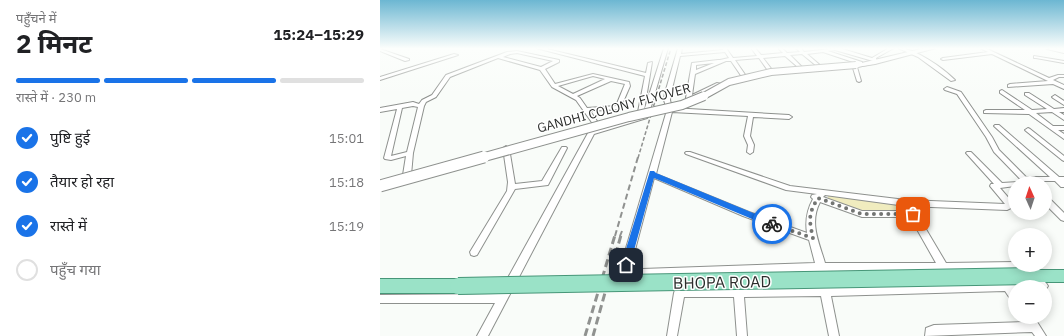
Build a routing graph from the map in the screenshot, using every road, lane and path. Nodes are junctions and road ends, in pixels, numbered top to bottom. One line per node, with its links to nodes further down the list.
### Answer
1 (650, 63): 26 (street)
2 (429, 64): 29 (street)
3 (480, 64): 46 (street)
4 (522, 64): 22 (street)
5 (552, 64): 22 (street)
6 (602, 64): 26 (street)
7 (661, 64): 58 (street)
8 (676, 64): 47 (street)
9 (694, 64): 25 (street)
10 (716, 64): 25 (street)
11 (734, 64): 27 (street)
12 (766, 64): 23 (street)
13 (796, 64): 21 (street)
14 (815, 64): 20 (street)
15 (854, 64): 19 (street)
16 (863, 64): 19 (street)
17 (930, 64): 31 (street)
18 (1015, 64): 32 (street)
19 (857, 65): 20 (street); 24 (street); 33 (street); 81 (street, GANDHI COLONY FLYOVER, bridge)
20 (819, 67): 21 (street)
21 (800, 68): 23 (street)
22 (542, 69): 35 (street)
23 (771, 70): 27 (street)
24 (786, 72)
25 (693, 73): 43 (street)
26 (648, 75): 52 (street)
27 (744, 76): 43 (street)
28 (1064, 76): 32 (street)
29 (380, 79)
30 (610, 79): 35 (street); 41 (street); 49 (street)
31 (953, 80)
32 (1049, 80): 34 (street)
33 (859, 82)
34 (1054, 82): 36 (street); 37 (street)
35 (554, 86): 41 (street)
36 (1010, 86)
37 (1064, 87)
38 (947, 89): 75 (street)
39 (1002, 92): 54 (street)
40 (1027, 94): 50 (street)
41 (573, 96): 49 (street)
42 (1055, 97): 44 (street)
43 (689, 98): 47 (street)
44 (1064, 103)
45 (400, 106): 46 (street); 48 (street); 69 (street)
46 (421, 106): 69 (street)
47 (670, 108): 55 (street); 73 (street)
48 (380, 110)
49 (586, 110): 59 (street)
50 (1052, 110): 51 (street); 54 (street); 57 (street)
51 (1064, 110)
52 (641, 112): 58 (street); 59 (street)
53 (986, 112): 54 (street)
54 (1030, 112): 61 (street)
55 (751, 114): 56 (street); 68 (street)
56 (789, 117)
57 (1064, 118)
58 (636, 120): 64 (street)
59 (596, 124): 64 (street); 66 (street)
60 (997, 126): 76 (street)
61 (1052, 128): 62 (street); 65 (street)
62 (1064, 128)
63 (1028, 130): 72 (street)
64 (591, 133): 103 (street)
65 (1064, 137)
66 (506, 148): 74 (street); 82 (street)
67 (564, 148): 82 (street)
68 (750, 152)
69 (410, 153): 74 (street)
70 (688, 153): 83 (street)
71 (969, 153): 79 (street)
72 (1064, 159)
73 (652, 173): 88 (street); 90 (street)
74 (407, 175): 77 (street)
75 (1021, 176)
76 (1060, 179): 80 (street)
77 (380, 183)
78 (1008, 184): 79 (street)
79 (1000, 185): 84 (street)
80 (1064, 185)
81 (380, 186)
82 (512, 187): 89 (street)
83 (821, 195): 84 (street); 86 (street); 88 (street)
84 (906, 203): 86 (street)
85 (1052, 206): 87 (street)
86 (913, 214): 91 (street)
87 (1064, 218)
88 (813, 238): 92 (street)
89 (474, 252)
90 (626, 265)
91 (943, 266): 92 (street); 95 (street)
92 (821, 267): 93 (street); 100 (street)
93 (683, 272): 94 (street); 101 (street)
94 (642, 273)
95 (1030, 276): 96 (main road, BHOPA ROAD); 97 (street); 98 (main road, BHOPA ROAD, bridge)
96 (1064, 276)
97 (1035, 280)
98 (380, 286)
99 (1008, 287): 100 (street)
100 (826, 292): 102 (street); 110 (street)
101 (679, 293): 102 (street); 108 (street)
102 (739, 293): 109 (street)
103 (502, 298): 104 (street); 107 (street)
104 (380, 299)
105 (1033, 324): 106 (street)
106 (1035, 327): 111 (street); 112 (street)
107 (482, 336)
108 (672, 336)
109 (742, 336)
110 (834, 336)
111 (930, 336)
112 (1041, 336)

